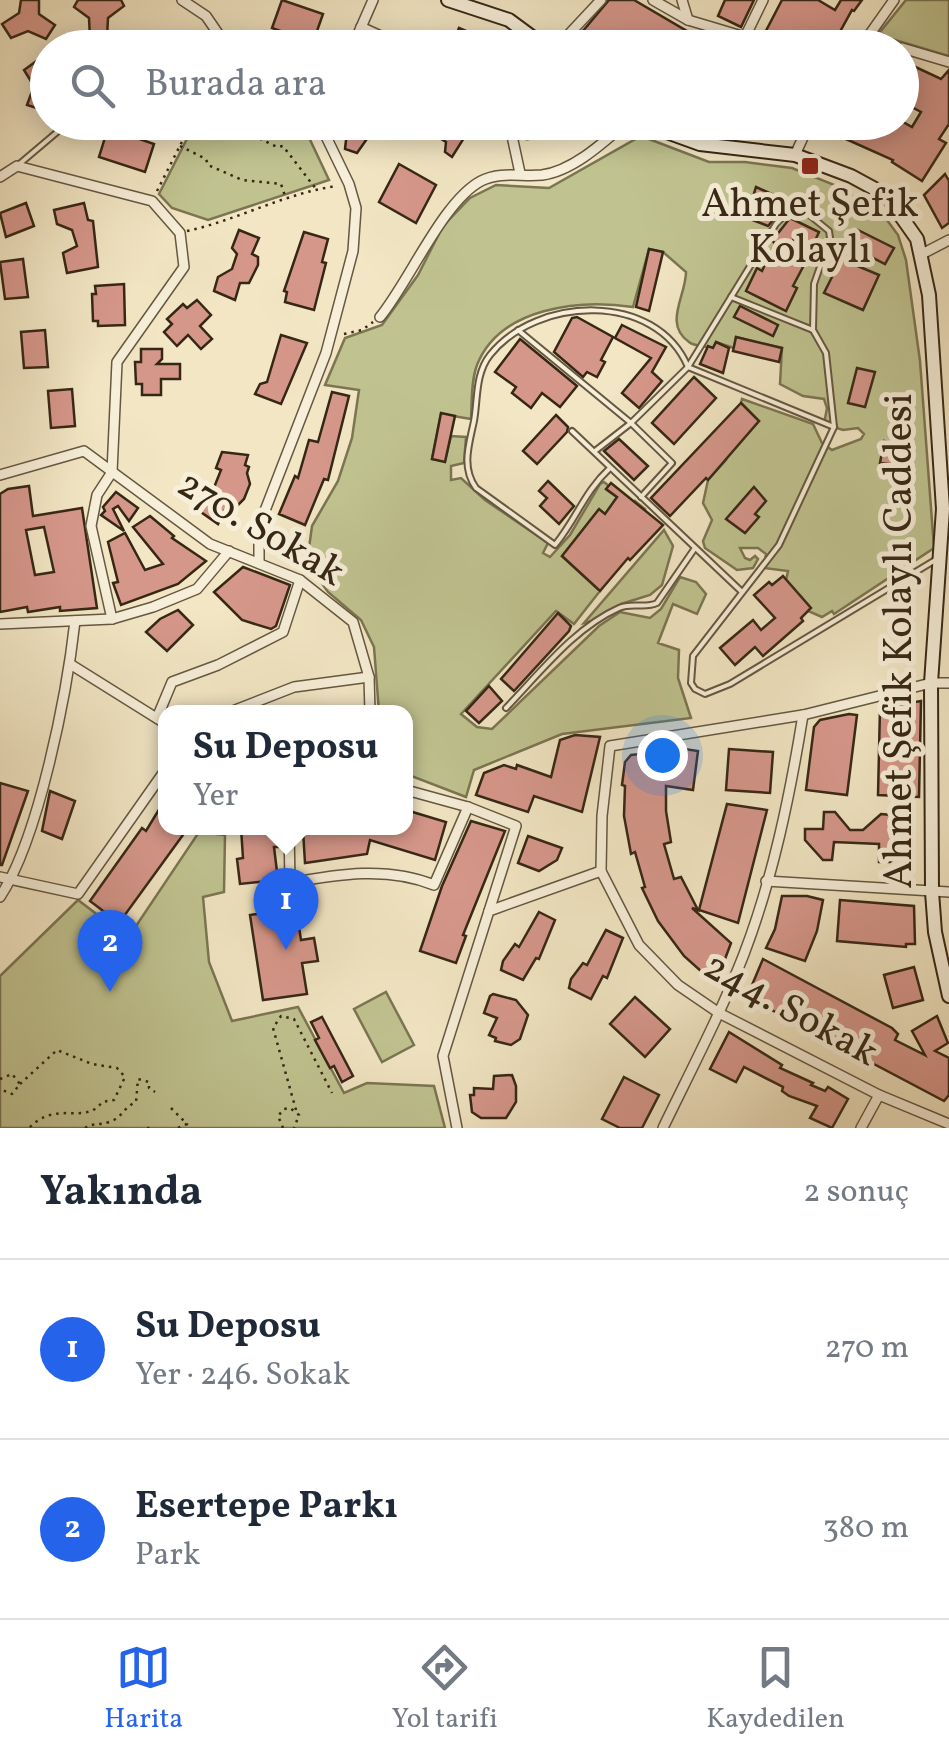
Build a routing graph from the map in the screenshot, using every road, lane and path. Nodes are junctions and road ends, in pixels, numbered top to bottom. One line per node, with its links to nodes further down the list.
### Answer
1 (182, 0): 11 (street)
2 (373, 0): 10 (street)
3 (448, 0): 14 (main road)
4 (601, 0): 15 (street)
5 (653, 0): 9 (street)
6 (682, 0): 9 (street)
7 (763, 0): 17 (street)
8 (894, 0): 18 (street)
9 (688, 20): 16 (street)
10 (361, 26): 12 (street); 13 (street)
11 (216, 30)
12 (359, 30)
13 (369, 30)
14 (523, 30)
15 (573, 30)
16 (722, 30)
17 (748, 30)
18 (874, 30)
19 (919, 53): 20 (street)
20 (949, 62)
21 (48, 140): 31 (lane)
22 (183, 140): 29 (path)
23 (262, 140): 35 (path)
24 (328, 140): 34 (street)
25 (513, 140): 32 (street)
26 (607, 140): 32 (street)
27 (689, 140): 30 (main road, Ahmet Şefik Kolaylı Caddesi)
28 (802, 140): 30 (street)
29 (180, 146): 36 (path); 37 (path)
30 (795, 155): 40 (main road, Ahmet Şefik Kolaylı Caddesi)
31 (17, 166): 33 (street); 37 (street)
32 (520, 174): 42 (street)
33 (0, 177)
34 (348, 184): 35 (path); 45 (street)
35 (317, 190): 36 (path)
36 (286, 199): 38 (path)
37 (152, 201): 38 (street)
38 (180, 233): 52 (street)
39 (949, 240): 40 (street)
40 (922, 254): 55 (main road, Ahmet Şefik Kolaylı Caddesi)
41 (731, 297): 44 (lane); 44 (lane); 46 (lane)
42 (380, 317): 45 (path)
43 (518, 330): 46 (lane); 47 (lane); 51 (lane)
44 (813, 330): 48 (lane)
45 (332, 333): 59 (street)
46 (688, 367): 47 (lane); 48 (lane)
47 (631, 423): 50 (lane); 54 (lane)
48 (834, 427): 61 (lane)
49 (572, 431): 50 (lane)
50 (594, 452): 51 (lane)
51 (610, 468): 54 (lane)
52 (112, 472): 53 (street, 270. Sokak); 57 (street, 270. Sokak); 62 (street)
53 (0, 475)
54 (641, 497): 56 (lane)
55 (946, 508): 58 (main road, Ahmet Şefik Kolaylı Caddesi)
56 (695, 548): 61 (lane); 72 (lane)
57 (229, 551): 59 (street, 270. Sokak); 62 (street)
58 (941, 556): 61 (lane); 67 (main road, Ahmet Şefik Kolaylı Caddesi)
59 (259, 562): 60 (street, 270. Sokak)
60 (300, 580): 66 (street, 270. Sokak); 69 (street)
61 (741, 591)
62 (112, 619): 63 (street)
63 (75, 622): 64 (street); 65 (street)
64 (0, 624)
65 (70, 664): 74 (street); 80 (street)
66 (368, 676): 70 (street); 71 (street, 270. Sokak)
67 (932, 682): 68 (street); 73 (street); 82 (main road, Ahmet Şefik Kolaylı Caddesi)
68 (949, 683)
69 (166, 705)
70 (248, 705)
71 (370, 705)
72 (506, 708)
73 (803, 715): 79 (street, 244. Sokak); 81 (street)
74 (158, 719)
75 (158, 780): 80 (street)
76 (413, 792): 77 (street)
77 (468, 807): 78 (street); 85 (street)
78 (290, 835)
79 (601, 871): 85 (street); 87 (street, 244. Sokak)
80 (6, 878): 84 (street)
81 (766, 881): 82 (street); 87 (street)
82 (932, 892): 83 (street); 86 (main road, Ahmet Şefik Kolaylı Caddesi)
83 (949, 892)
84 (0, 897)
85 (490, 911): 106 (street)
86 (949, 996)
87 (719, 1013): 94 (street, 244. Sokak); 107 (street)
88 (0, 1079): 89 (path)
89 (20, 1084): 92 (path); 101 (path)
90 (0, 1089): 92 (path)
91 (155, 1092): 99 (path)
92 (9, 1094): 95 (path)
93 (332, 1094): 97 (path)
94 (879, 1094): 98 (street, 244. Sokak); 108 (street)
95 (0, 1102)
96 (171, 1108): 103 (path)
97 (296, 1110): 100 (path); 105 (path)
98 (949, 1124)
99 (105, 1126): 102 (path)
100 (281, 1126): 104 (path)
101 (29, 1128)
102 (85, 1128)
103 (178, 1128)
104 (272, 1128)
105 (294, 1128)
106 (457, 1128)
107 (663, 1128)
108 (861, 1128)

